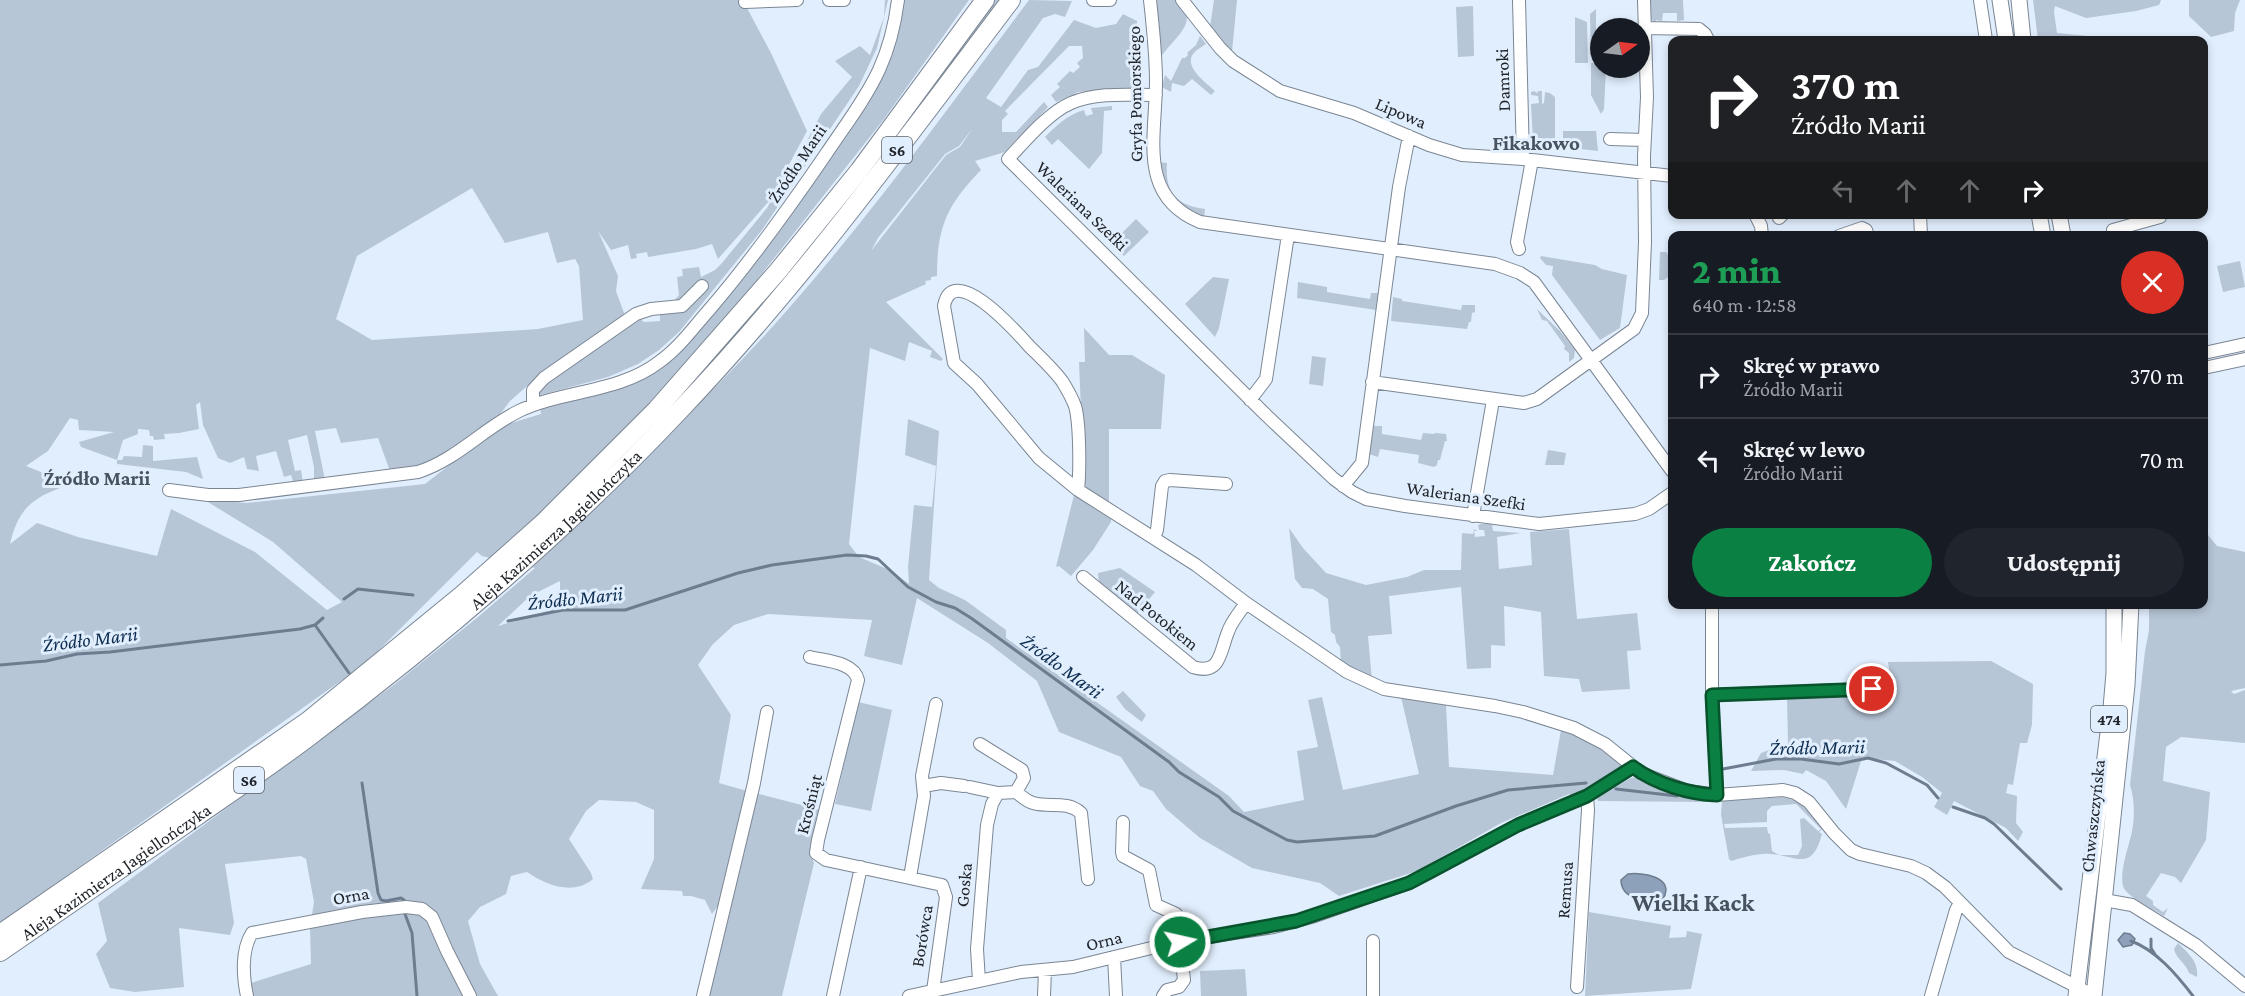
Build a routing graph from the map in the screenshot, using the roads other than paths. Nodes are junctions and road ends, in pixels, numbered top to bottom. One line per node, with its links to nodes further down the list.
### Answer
1 (797, 0): 16 (street)
2 (829, 0): 3 (street)
3 (844, 0)
4 (898, 0): 45 (street, Źródło Marii)
5 (985, 0): 77 (highway, Aleja Kazimierza Jagiellończyka / S6)
6 (1011, 0): 80 (highway, Aleja Kazimierza Jagiellończyka / S6)
7 (1093, 0): 8 (street)
8 (1110, 0)
9 (1150, 0): 24 (street, Gryfa Pomorskiego)
10 (1182, 0): 25 (street, Lipowa)
11 (1519, 0): 28 (street, Damroki)
12 (1644, 0): 17 (street)
13 (1980, 0): 20 (street)
14 (2000, 0): 21 (main road)
15 (2019, 0): 22 (main road)
16 (745, 2)
17 (1645, 18)
18 (1650, 28): 19 (street)
19 (1707, 36)
20 (1985, 36)
21 (2005, 36)
22 (2023, 36)
23 (1646, 78): 27 (street)
24 (1156, 95): 33 (street, Gryfa Pomorskiego); 43 (street, Waleriana Szefki)
25 (1409, 136): 28 (street, Lipowa); 35 (street)
26 (1610, 139): 27 (street)
27 (1644, 140): 29 (street)
28 (1528, 159): 29 (street, Lipowa); 34 (street)
29 (1645, 173): 30 (street, Lipowa); 40 (street)
30 (1668, 176)
31 (2153, 219): 32 (street)
32 (2113, 230)
33 (1288, 235): 35 (street, Gryfa Pomorskiego); 43 (street)
34 (1519, 249)
35 (1392, 250): 40 (street, Gryfa Pomorskiego); 42 (street)
36 (702, 286): 45 (street)
37 (2245, 344): 38 (street)
38 (2208, 352)
39 (2245, 359): 41 (street)
40 (1591, 360): 44 (street); 46 (street, Gryfa Pomorskiego)
41 (2208, 367)
42 (1372, 382): 44 (street); 48 (street)
43 (1251, 400): 48 (street, Waleriana Szefki)
44 (1493, 400): 52 (street)
45 (533, 405): 50 (street, Źródło Marii)
46 (1668, 466)
47 (1226, 483): 53 (street)
48 (1342, 486): 52 (street, Waleriana Szefki)
49 (1078, 489): 49 (street); 53 (street)
50 (169, 490)
51 (1668, 496): 52 (street, Waleriana Szefki)
52 (1473, 516)
53 (1154, 538): 55 (street)
54 (1083, 577): 55 (street, Nad Potokiem)
55 (1246, 603): 65 (street)
56 (1712, 609): 61 (street)
57 (2114, 609): 87 (main road, Chwaszczyńska / 474)
58 (2131, 609): 75 (main road, Chwaszczyńska / 474)
59 (810, 657): 72 (street, Krośniąt)
60 (1890, 688): 61 (street)
61 (1712, 695): 69 (street)
62 (936, 704): 66 (street)
63 (767, 712): 90 (street)
64 (981, 744): 67 (street)
65 (1633, 767): 69 (street); 70 (street, Orna)
66 (923, 786): 68 (street); 73 (street)
67 (1016, 792): 68 (street); 74 (street)
68 (998, 793): 83 (street, Goska)
69 (1717, 795): 76 (street)
70 (1587, 796): 79 (street, Orna); 85 (street, Remusa)
71 (1123, 822): 79 (street)
72 (861, 867): 73 (street, Borówca); 91 (street)
73 (910, 877): 86 (street, Borówca)
74 (1088, 879)
75 (2104, 900): 84 (street); 98 (main road, Chwaszczyńska / 474)
76 (1960, 903): 87 (street); 97 (street)
77 (0, 934)
78 (1374, 941): 96 (street)
79 (1180, 942): 81 (street, Orna); 95 (street)
80 (0, 952)
81 (1114, 957): 82 (street, Orna); 94 (street)
82 (1045, 970): 83 (street, Orna); 93 (street)
83 (979, 981): 86 (street, Orna)
84 (2245, 986)
85 (1577, 987)
86 (933, 991): 92 (street, Orna)
87 (2076, 992): 98 (street)
88 (247, 996): 89 (street, Orna)
89 (470, 996)
90 (703, 996)
91 (833, 996)
92 (909, 996)
93 (1044, 996)
94 (1116, 996)
95 (1163, 996)
96 (1373, 996)
97 (1931, 996)
98 (2094, 996)

